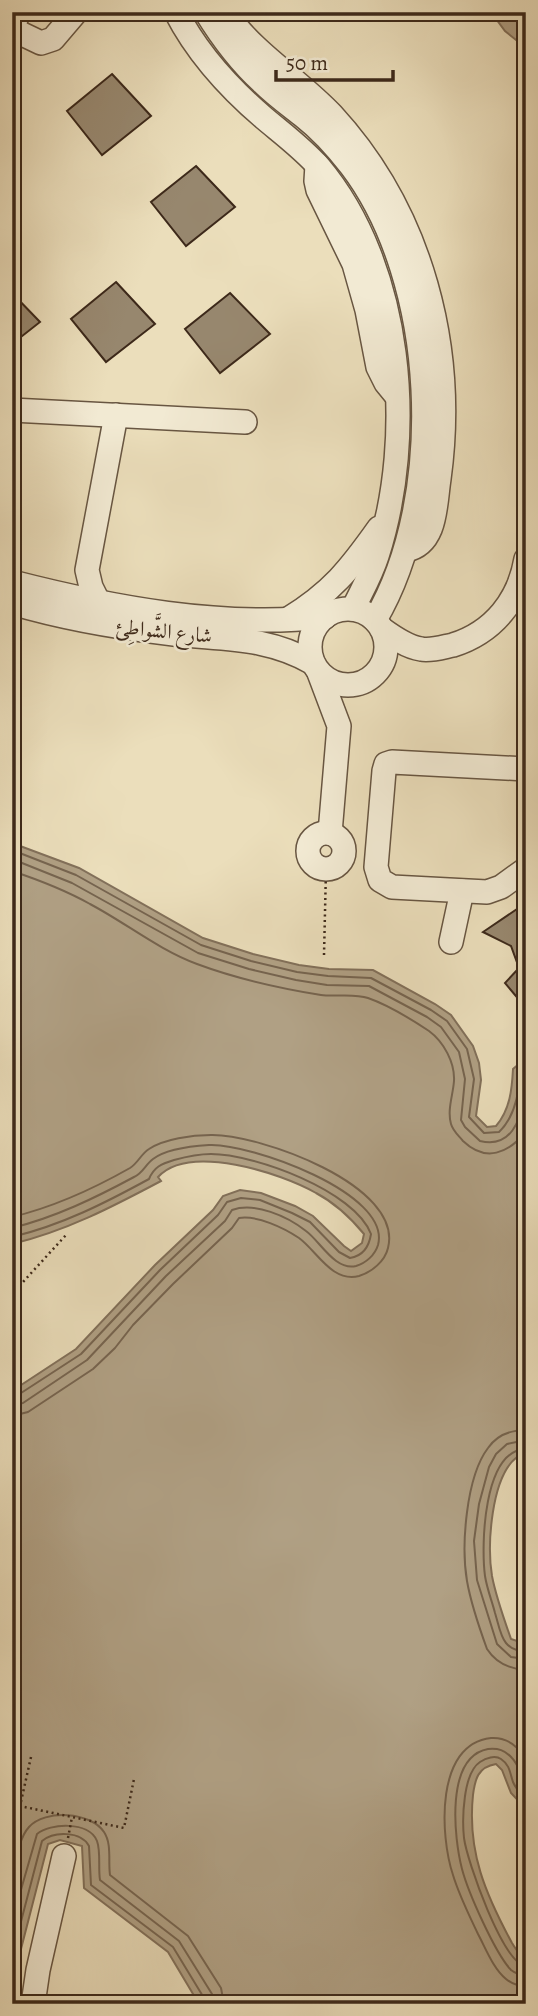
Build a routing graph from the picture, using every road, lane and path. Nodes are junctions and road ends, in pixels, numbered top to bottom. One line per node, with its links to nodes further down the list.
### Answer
1 (19, 12): 2 (street)
2 (76, 12)
3 (176, 12): 9 (street)
4 (206, 12): 10 (street)
5 (226, 12): 10 (street)
6 (12, 410): 7 (street)
7 (116, 415): 8 (street); 12 (street)
8 (245, 422)
9 (386, 517): 18 (street); 20 (street)
10 (406, 550): 21 (street)
11 (526, 559): 15 (street)
12 (88, 569): 14 (street); 16 (street, شارع الشَّواطِئ)
13 (12, 582): 14 (street, شارع الشَّواطِئ)
14 (58, 594): 16 (street, شارع الشَّواطِئ)
15 (520, 600): 22 (street)
16 (99, 603): 20 (street, شارع الشَّواطِئ)
17 (12, 604): 23 (street, شارع الشَّواطِئ)
18 (353, 610): 19 (street); 21 (street)
19 (325, 617): 20 (street, شارع الشَّواطِئ); 23 (street)
20 (286, 620)
21 (379, 625): 22 (street); 24 (street)
22 (422, 649): 24 (street)
23 (316, 668): 24 (street); 25 (street)
24 (376, 672): 25 (street)
25 (339, 726): 27 (street)
26 (526, 769): 29 (street)
27 (330, 833): 28 (street); 30 (street)
28 (344, 853): 29 (street); 30 (street)
29 (377, 857): 32 (street)
30 (326, 869): 34 (path)
31 (526, 869): 32 (street)
32 (462, 891): 33 (street)
33 (451, 942)
34 (324, 955)
35 (66, 1236): 36 (path)
36 (12, 1294)
37 (31, 1757): 39 (path)
38 (134, 1779): 39 (path)
39 (72, 1817): 40 (path)
40 (65, 1848): 41 (street)
41 (33, 2004)

